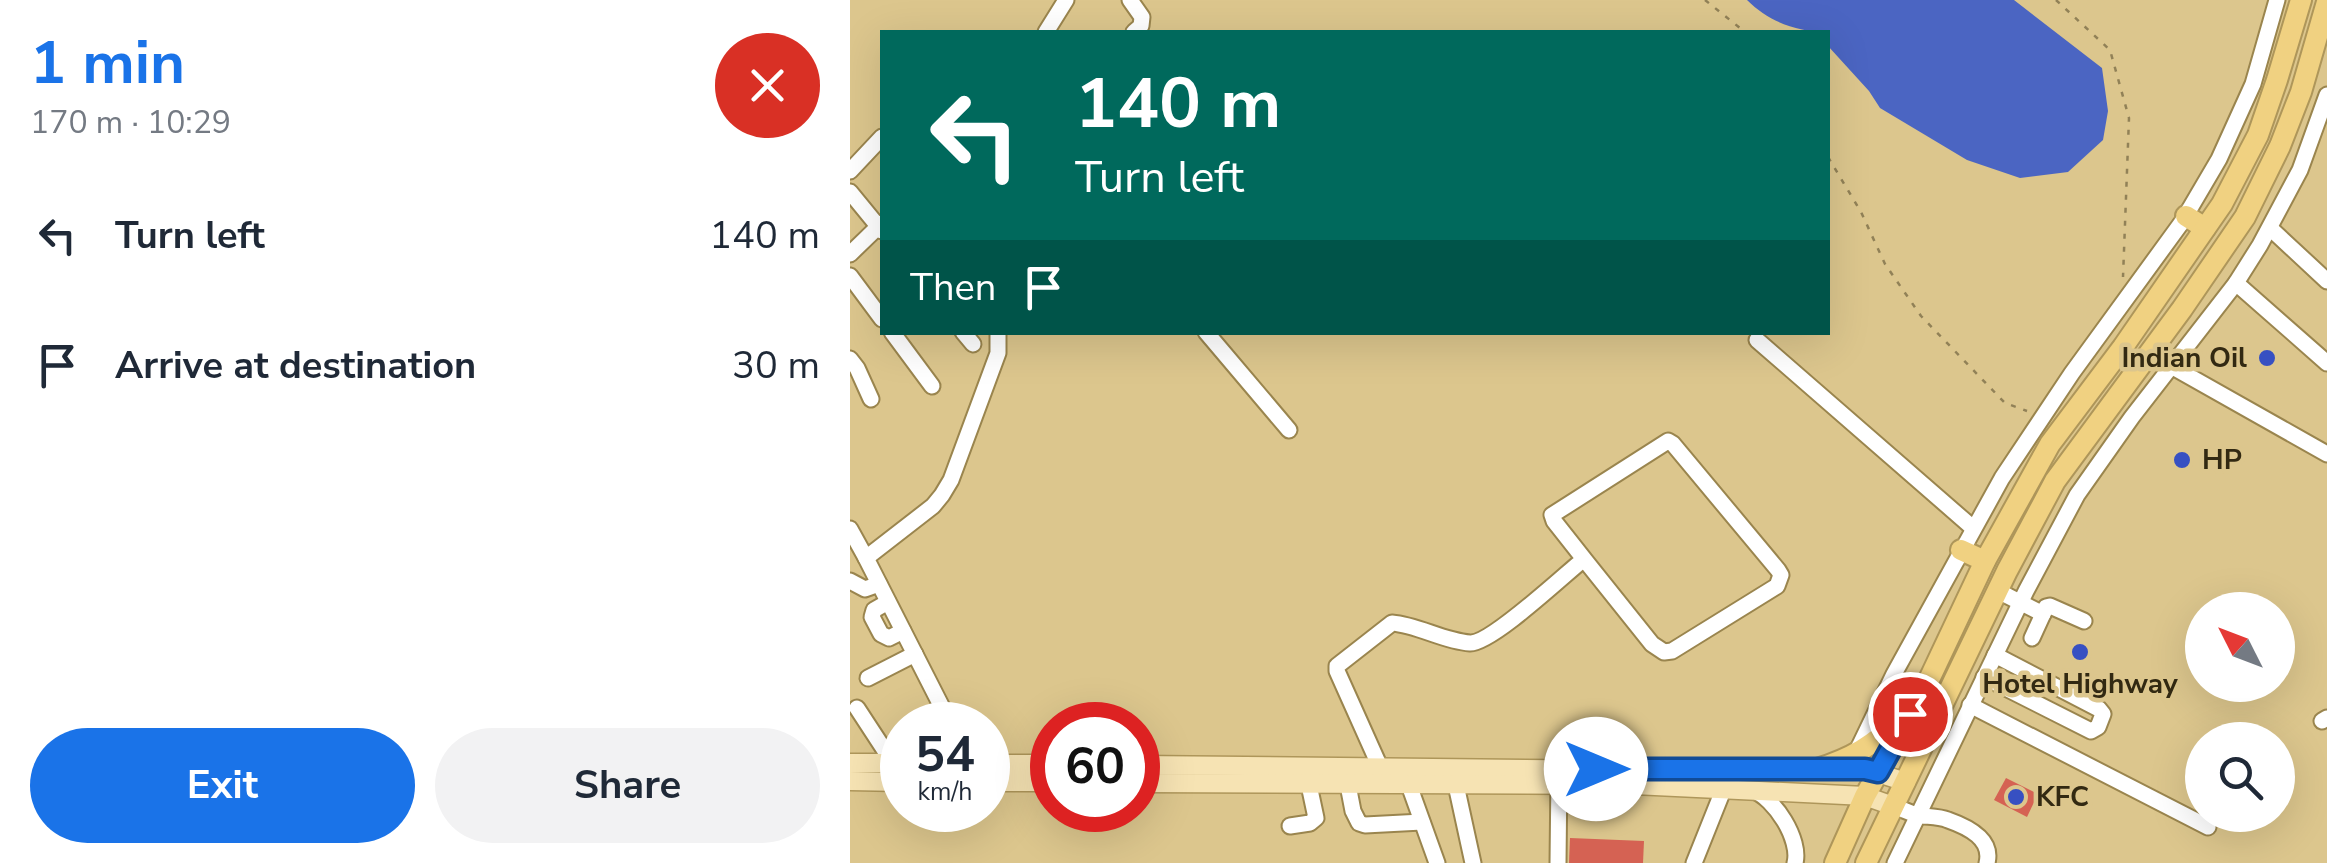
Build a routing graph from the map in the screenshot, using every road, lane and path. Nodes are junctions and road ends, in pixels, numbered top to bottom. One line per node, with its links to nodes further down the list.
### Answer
1 (1066, 0): 8 (street)
2 (1130, 0): 9 (street)
3 (1705, 0): 10 (path)
4 (2056, 0): 25 (path)
5 (2277, 0): 16 (street)
6 (2301, 0): 18 (highway)
7 (2327, 2): 47 (highway)
8 (1047, 30)
9 (1137, 30)
10 (1742, 30)
11 (2327, 94): 19 (street)
12 (880, 139): 14 (street)
13 (1830, 160): 36 (path)
14 (850, 171)
15 (850, 192): 17 (street)
16 (2186, 216): 18 (highway); 25 (street)
17 (880, 225)
18 (2205, 228): 44 (highway)
19 (2270, 228): 23 (street); 24 (street)
20 (880, 229): 21 (street)
21 (850, 254)
22 (850, 276): 26 (street)
23 (2327, 281)
24 (2236, 282): 31 (street); 32 (street)
25 (2122, 306): 36 (street)
26 (880, 316)
27 (894, 335): 34 (street)
28 (998, 335): 42 (street)
29 (1209, 335): 37 (street)
30 (1758, 340): 39 (street)
31 (2327, 363)
32 (2170, 366): 38 (street); 48 (street)
33 (852, 367): 35 (street)
34 (932, 386)
35 (871, 399)
36 (2043, 416): 39 (street)
37 (1289, 430)
38 (2327, 454)
39 (1973, 528): 41 (street)
40 (850, 529): 42 (street)
41 (1961, 550): 44 (highway); 61 (street)
42 (866, 558): 46 (street)
43 (1584, 559): 43 (street); 65 (street)
44 (1985, 561): 56 (highway)
45 (850, 581): 46 (street)
46 (879, 584): 52 (street)
47 (1998, 591): 48 (street); 70 (highway)
48 (2021, 603): 49 (street); 53 (street)
49 (2043, 614): 50 (street); 51 (street)
50 (2084, 621)
51 (2032, 638)
52 (915, 654): 54 (street); 57 (street)
53 (1995, 655): 55 (street); 55 (street)
54 (868, 678)
55 (1984, 678): 58 (street)
56 (1926, 686): 61 (highway); 67 (highway)
57 (940, 702)
58 (1970, 705): 80 (street); 81 (street)
59 (857, 708): 60 (street)
60 (880, 739)
61 (1856, 755): 66 (highway)
62 (880, 764): 63 (main road)
63 (851, 765): 68 (main road)
64 (1160, 765): 65 (main road)
65 (1380, 767): 69 (main road)
66 (1817, 769): 67 (main road); 69 (main road)
67 (1878, 772): 70 (main road); 78 (highway)
68 (880, 775)
69 (1558, 777): 75 (main road); 76 (main road); 86 (street)
70 (1906, 782): 79 (highway)
71 (1160, 783): 72 (main road)
72 (1308, 784): 73 (main road); 83 (street)
73 (1348, 784): 74 (main road); 82 (street)
74 (1408, 785): 75 (main road); 82 (street)
75 (1456, 785): 85 (street)
76 (1724, 788): 77 (main road); 87 (street)
77 (1749, 789): 78 (main road); 88 (street)
78 (1865, 796): 79 (main road); 89 (highway)
79 (1893, 806): 80 (street); 90 (highway)
80 (1918, 815): 91 (street); 92 (street)
81 (2185, 815)
82 (1422, 822): 84 (street)
83 (1290, 826)
84 (1438, 863)
85 (1473, 863)
86 (1558, 863)
87 (1694, 863)
88 (1795, 863)
89 (1835, 863)
90 (1866, 863)
91 (1895, 863)
92 (1986, 863)

